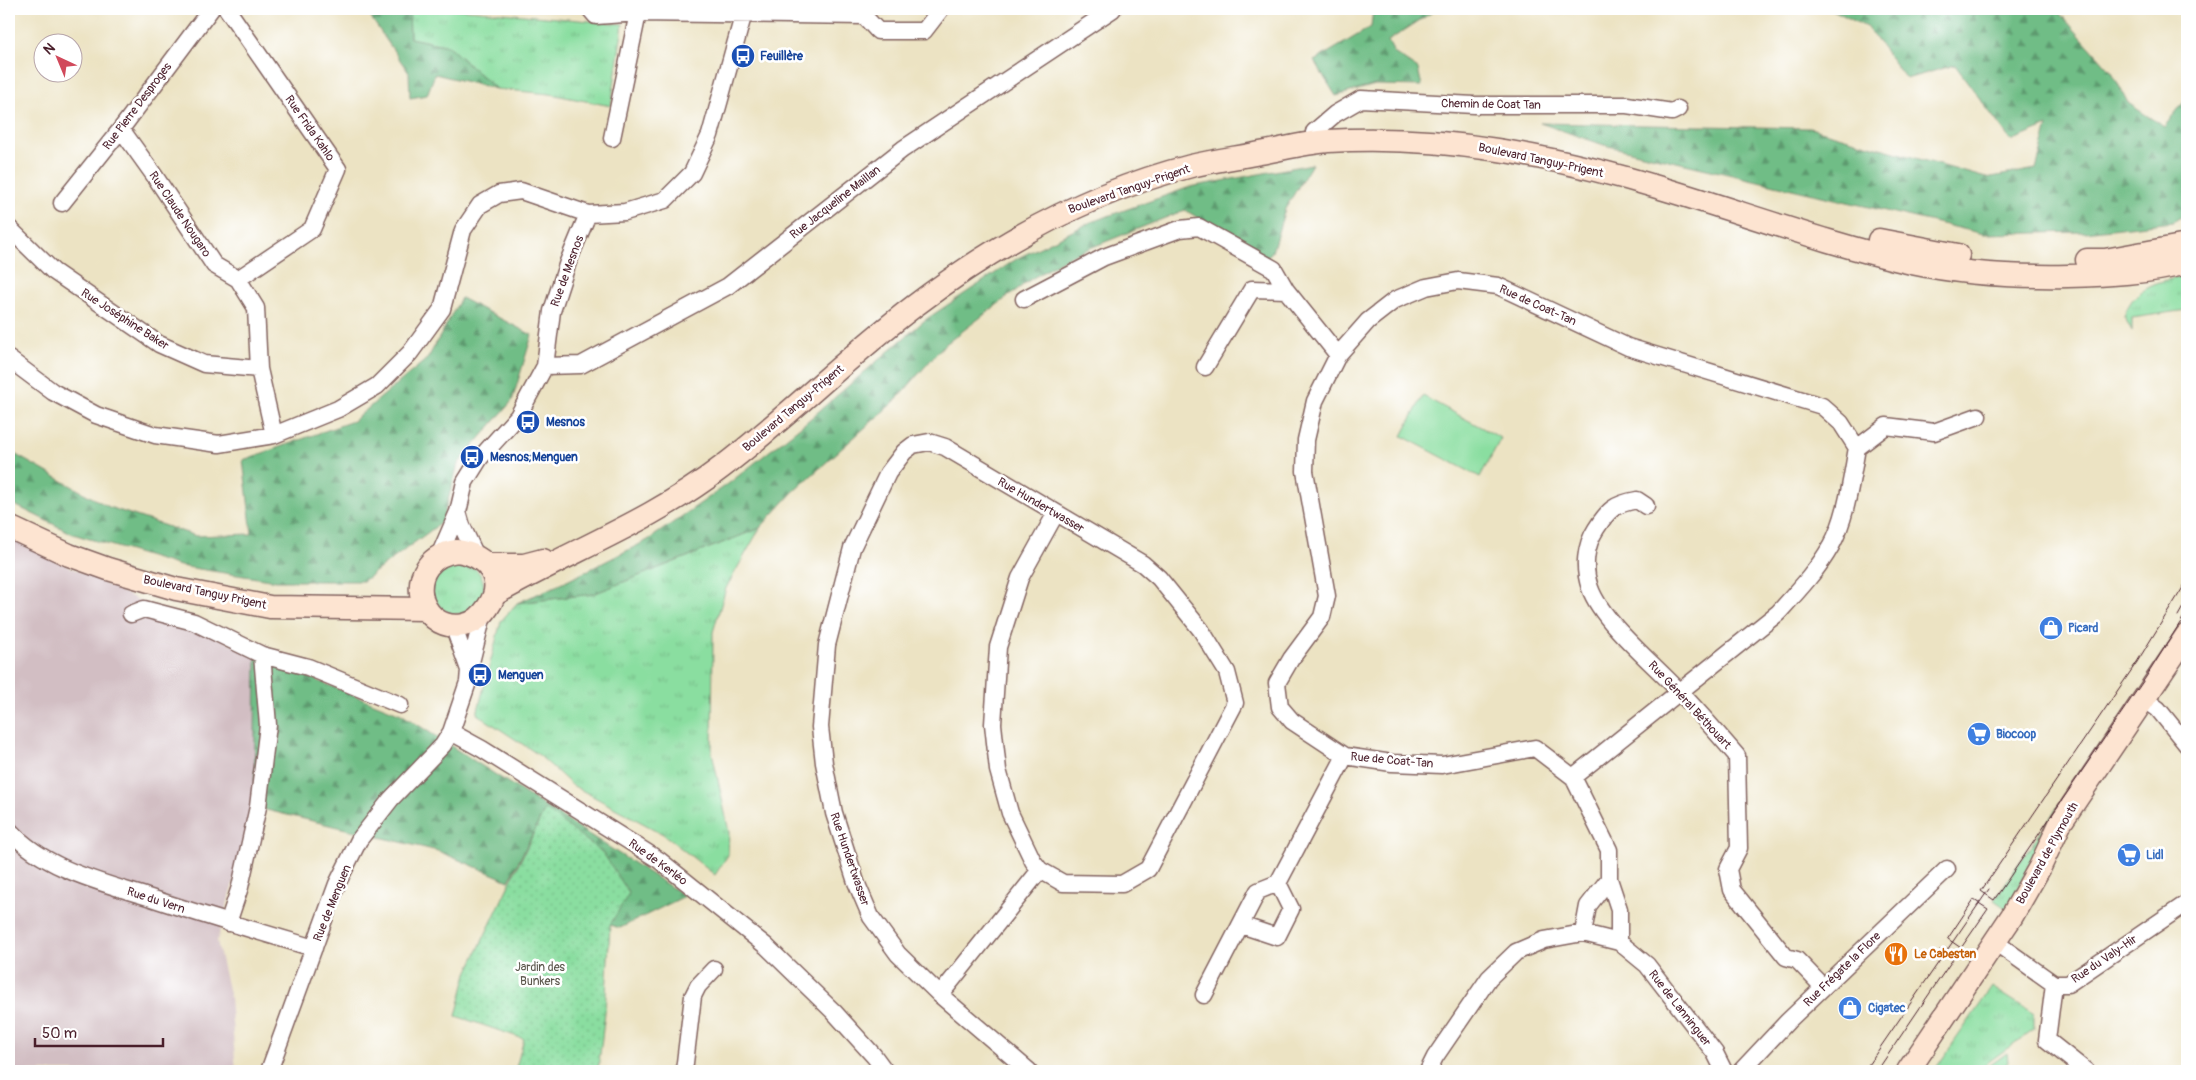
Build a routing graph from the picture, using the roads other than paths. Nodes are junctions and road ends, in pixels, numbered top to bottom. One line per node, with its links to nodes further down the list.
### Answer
1 (211, 9): 9 (street, Rue Pierre Desproges)
2 (227, 9): 18 (street, Rue Frida Kahlo)
3 (590, 9): 7 (street)
4 (941, 9): 6 (street)
5 (1113, 9): 23 (street, Rue Jacqueline Maillan)
6 (745, 11): 7 (street); 14 (street)
7 (638, 13): 10 (street)
8 (1678, 109): 11 (street, Chemin de Coat Tan)
9 (121, 130): 13 (street, Rue Pierre Desproges); 18 (street, Rue Claude Nougaro)
10 (612, 138)
11 (1310, 138): 12 (street, Boulevard Tanguy-Prigent); 33 (street, Boulevard Tanguy-Prigent)
12 (1665, 189): 16 (street, Boulevard Tanguy-Prigent); 17 (street, Boulevard Tanguy-Prigent)
13 (62, 202)
14 (588, 214): 23 (street, Rue de Mesnos); 27 (street)
15 (9, 228): 25 (street, Rue Joséphine Baker)
16 (2187, 245)
17 (2187, 263)
18 (238, 279): 25 (street, Rue Claude Nougaro)
19 (1286, 290): 20 (street); 21 (street); 24 (street)
20 (1024, 299)
21 (1338, 355): 28 (street, Rue de Coat-Tan); 51 (street, Rue de Coat-Tan)
22 (9, 359): 27 (street)
23 (545, 366): 30 (street, Rue de Mesnos)
24 (1206, 367)
25 (259, 370): 27 (street, Rue Claude Nougaro)
26 (1978, 416): 28 (street)
27 (274, 436)
28 (1857, 448): 46 (street)
29 (1646, 506): 46 (street, Rue Général Béthouart)
30 (458, 512): 34 (street, Rue de Mesnos); 35 (street)
31 (1056, 513): 55 (street); 55 (street, Rue Hundertwasser); 68 (street, Rue Hundertwasser)
32 (9, 527): 38 (street, Boulevard Tanguy Prigent)
33 (576, 553): 35 (street, Boulevard Tanguy-Prigent); 37 (street, Boulevard Tanguy-Prigent)
34 (439, 556): 35 (street); 36 (street)
35 (482, 561): 37 (street)
36 (421, 579): 38 (street); 39 (street)
37 (497, 593): 41 (street)
38 (381, 608): 39 (street, Boulevard Tanguy Prigent)
39 (426, 609): 42 (street)
40 (131, 614): 44 (street)
41 (483, 614): 42 (street); 45 (street)
42 (453, 625): 45 (street)
43 (2187, 635): 47 (street, Boulevard de Plymouth)
44 (262, 655): 48 (street); 59 (street)
45 (469, 670): 49 (street)
46 (1679, 691): 52 (street); 67 (street, Rue Général Béthouart)
47 (2144, 699): 50 (street); 63 (street, Boulevard de Plymouth)
48 (400, 705)
49 (451, 732): 64 (street, Rue de Menguen); 72 (street, Rue de Kerléo)
50 (2187, 745)
51 (1345, 756): 52 (street, Rue de Coat-Tan); 57 (street)
52 (1573, 777): 56 (street, Rue de Coat-Tan)
53 (9, 830): 59 (street, Rue du Vern)
54 (1947, 869): 67 (street, Rue Frégate la Flore)
55 (1040, 870): 68 (street)
56 (1609, 879): 61 (street); 62 (street, Rue de Coat-Tan)
57 (1278, 883): 60 (street); 60 (street)
58 (2187, 903): 66 (street, Rue du Valy-Hir)
59 (228, 923): 64 (street, Rue du Vern)
60 (1241, 926): 69 (street)
61 (1583, 933): 62 (street, Rue de Lanninguer); 74 (street, Rue de Lanninguer)
62 (1618, 942): 75 (street, Rue de Lanninguer)
63 (1995, 942): 66 (street, Rue du Valy-Hir); 77 (street, Boulevard de Plymouth)
64 (314, 948): 70 (street, Rue de Menguen)
65 (714, 969): 71 (street)
66 (2054, 984): 78 (street)
67 (1823, 988): 76 (street, Rue Frégate la Flore)
68 (940, 995): 73 (street, Rue Hundertwasser)
69 (1204, 995)
70 (269, 1071)
71 (684, 1071)
72 (885, 1071)
73 (1029, 1071)
74 (1428, 1071)
75 (1724, 1071)
76 (1740, 1071)
77 (1908, 1071)
78 (2086, 1071)

